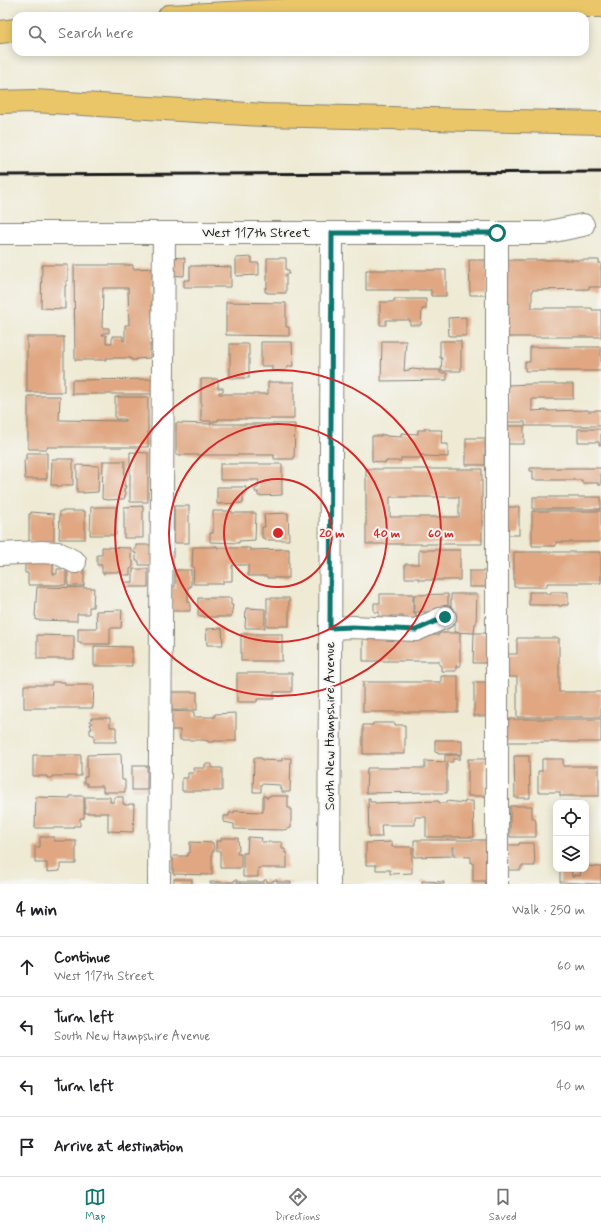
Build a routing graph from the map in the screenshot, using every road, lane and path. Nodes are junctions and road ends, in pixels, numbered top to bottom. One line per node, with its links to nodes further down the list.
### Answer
1 (601, 6): 2 (highway)
2 (247, 12)
3 (12, 30): 4 (highway)
4 (0, 32)
5 (0, 102): 6 (highway)
6 (601, 123)
7 (583, 225): 11 (street, West 117th Street)
8 (0, 233): 9 (street, West 117th Street)
9 (164, 233): 10 (street, West 117th Street); 16 (street)
10 (332, 233): 11 (street, West 117th Street); 15 (street, South New Hampshire Avenue)
11 (497, 233): 18 (street)
12 (0, 554): 13 (street)
13 (75, 562)
14 (445, 617): 15 (street)
15 (330, 628): 17 (street, South New Hampshire Avenue)
16 (159, 884)
17 (329, 884)
18 (497, 884)

